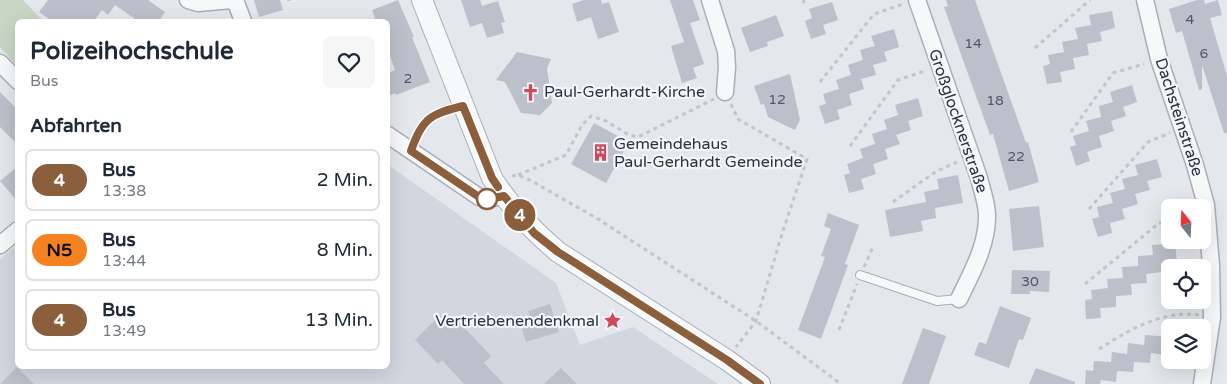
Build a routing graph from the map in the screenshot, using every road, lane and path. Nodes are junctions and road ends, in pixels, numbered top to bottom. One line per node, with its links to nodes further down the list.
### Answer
1 (188, 0): 2 (street)
2 (234, 0): 8 (street)
3 (422, 0): 16 (street)
4 (710, 0): 15 (street)
5 (1090, 0): 9 (path)
6 (1144, 0): 10 (street, Dachsteinstraße)
7 (911, 1): 12 (street, Großglocknerstraße); 14 (path)
8 (241, 19)
9 (1035, 48)
10 (1159, 59): 17 (street, Dachsteinstraße); 18 (path)
11 (0, 62): 13 (street)
12 (940, 67): 20 (path); 22 (street, Großglocknerstraße)
13 (15, 78)
14 (820, 82)
15 (725, 92): 23 (path); 36 (path)
16 (463, 106): 21 (lane); 24 (street)
17 (1182, 128): 27 (path); 35 (street, Dachsteinstraße)
18 (1071, 132)
19 (390, 136): 21 (street)
20 (850, 146)
21 (411, 151): 25 (street)
22 (972, 156): 26 (path); 34 (street, Großglocknerstraße)
23 (518, 175): 24 (path); 36 (path)
24 (492, 178): 25 (street)
25 (504, 196): 39 (street)
26 (893, 202)
27 (1089, 209)
28 (1161, 222): 33 (path)
29 (15, 232): 30 (street)
30 (0, 245)
31 (873, 247): 32 (path)
32 (860, 275): 34 (lane); 37 (path)
33 (1085, 284)
34 (959, 299)
35 (1212, 317): 38 (path); 42 (street, Dachsteinstraße)
36 (756, 321): 39 (path); 41 (path)
37 (839, 330)
38 (1099, 349)
39 (727, 360): 40 (street)
40 (760, 384)
41 (841, 384)
42 (1202, 384)

